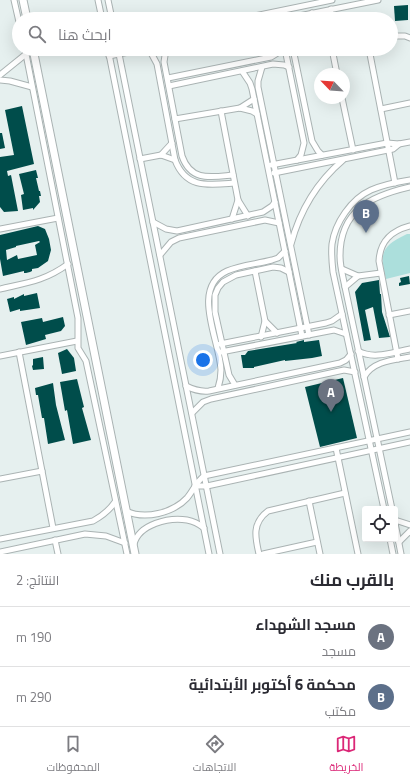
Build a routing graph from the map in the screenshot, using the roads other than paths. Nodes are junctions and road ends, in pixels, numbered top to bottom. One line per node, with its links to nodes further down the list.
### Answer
1 (14, 0): 8 (street)
2 (23, 0): 9 (street)
3 (98, 0): 10 (street)
4 (108, 0): 11 (street)
5 (332, 0): 12 (street)
6 (378, 0): 7 (street)
7 (331, 10): 13 (street)
8 (17, 12)
9 (26, 12)
10 (101, 12)
11 (111, 12)
12 (274, 12)
13 (318, 12)
14 (398, 36): 15 (street)
15 (410, 38)
16 (21, 56): 33 (street)
17 (26, 56): 37 (street)
18 (34, 56): 143 (street)
19 (109, 56): 136 (street)
20 (120, 56): 56 (street)
21 (152, 56): 49 (street)
22 (165, 56): 34 (street)
23 (287, 56): 30 (street)
24 (295, 56): 39 (street)
25 (334, 56): 31 (street)
26 (370, 56): 44 (street)
27 (271, 57): 28 (street); 34 (street)
28 (273, 64): 29 (street); 30 (street)
29 (262, 66): 32 (street); 60 (street)
30 (289, 67): 40 (street)
31 (336, 68)
32 (242, 71): 36 (street); 38 (street)
33 (0, 75)
34 (168, 78): 36 (street)
35 (0, 80): 37 (street)
36 (169, 86): 47 (street)
37 (32, 87): 73 (street)
38 (254, 99): 43 (street); 46 (street)
39 (304, 100): 40 (street); 55 (street)
40 (296, 101): 59 (street)
41 (410, 103): 44 (street)
42 (343, 104): 52 (street)
43 (240, 108): 45 (street); 46 (street)
44 (381, 109): 50 (street)
45 (221, 111): 47 (street); 64 (street)
46 (257, 114): 61 (street)
47 (175, 120): 64 (street)
48 (410, 142): 51 (street)
49 (172, 143): 54 (street); 58 (street)
50 (387, 143): 51 (street); 52 (street); 53 (street)
51 (399, 144): 53 (street)
52 (353, 150): 55 (street)
53 (388, 150): 57 (street); 67 (street)
54 (161, 155): 56 (street); 58 (street)
55 (322, 155): 59 (street)
56 (140, 159): 76 (street)
57 (344, 159): 62 (street); 80 (street)
58 (174, 160): 66 (street)
59 (297, 160): 60 (street)
60 (274, 165): 61 (street); 62 (street)
61 (268, 166): 63 (street)
62 (276, 173): 63 (street); 80 (street)
63 (269, 174): 70 (street)
64 (233, 175): 66 (street)
65 (410, 180): 67 (street)
66 (234, 183): 69 (street)
67 (395, 183): 94 (street)
68 (410, 187): 86 (street)
69 (238, 200): 72 (street); 74 (street)
70 (275, 202): 71 (street); 77 (street)
71 (258, 214): 72 (street); 75 (street)
72 (248, 216): 74 (street)
73 (58, 218): 79 (street); 84 (street)
74 (232, 219): 76 (street)
75 (260, 221): 77 (street); 82 (street)
76 (153, 222): 82 (street)
77 (279, 223): 81 (street)
78 (410, 226): 89 (street)
79 (0, 229)
80 (291, 244): 97 (street)
81 (285, 251): 83 (street); 88 (street)
82 (160, 255): 120 (street)
83 (272, 260): 85 (street); 105 (street)
84 (68, 264): 92 (street); 104 (street)
85 (273, 267): 87 (street); 88 (street)
86 (342, 269): 90 (street); 91 (street)
87 (255, 271): 96 (street); 105 (street)
88 (289, 272): 98 (street)
89 (381, 273): 90 (street); 95 (street)
90 (358, 276): 91 (street)
91 (345, 287): 107 (street)
92 (0, 289)
93 (410, 311): 95 (street)
94 (342, 314): 97 (street); 100 (street)
95 (389, 315): 110 (street)
96 (265, 321): 99 (street); 102 (street)
97 (308, 327): 98 (street); 101 (street)
98 (301, 329): 99 (street); 103 (street)
99 (277, 333): 102 (street)
100 (346, 334): 101 (street); 111 (street)
101 (309, 335): 103 (street)
102 (261, 336): 105 (street)
103 (302, 336): 109 (street)
104 (77, 342): 108 (street); 140 (street)
105 (219, 344): 109 (street)
106 (410, 349): 110 (street)
107 (358, 350): 110 (street); 118 (street)
108 (20, 352): 112 (street); 133 (street)
109 (221, 352): 119 (street); 121 (street)
110 (396, 352): 114 (street)
111 (351, 354): 115 (street); 117 (street)
112 (0, 356)
113 (410, 356): 114 (street)
114 (398, 359): 118 (street)
115 (334, 365): 116 (street); 119 (street)
116 (336, 372): 117 (street); 123 (street)
117 (355, 372): 127 (street)
118 (364, 377): 126 (street)
119 (235, 385): 121 (street)
120 (186, 386): 122 (street); 124 (street)
121 (218, 388): 122 (street)
122 (208, 391): 123 (street)
123 (211, 399): 124 (street)
124 (192, 413): 134 (street)
125 (410, 432): 126 (street)
126 (377, 439): 127 (street); 130 (street)
127 (369, 441): 129 (street); 131 (street)
128 (410, 442): 130 (street)
129 (336, 448): 132 (street); 134 (street)
130 (379, 449): 131 (street); 142 (street)
131 (371, 451): 132 (street); 141 (street)
132 (338, 458): 137 (street); 138 (street)
133 (42, 471): 135 (street); 146 (street)
134 (204, 476): 136 (street); 137 (street)
135 (0, 480)
136 (195, 486): 137 (street); 143 (street); 147 (street)
137 (206, 486): 161 (street)
138 (345, 493): 139 (street); 165 (street)
139 (309, 501): 152 (street); 162 (street)
140 (115, 502): 146 (street); 155 (street)
141 (383, 506)
142 (391, 506)
143 (126, 511): 156 (street)
144 (398, 523): 145 (street)
145 (410, 525)
146 (53, 528): 150 (street)
147 (204, 528): 156 (street); 160 (street)
148 (410, 530): 154 (street)
149 (398, 537): 154 (street)
150 (0, 539)
151 (55, 540): 155 (street); 157 (street); 158 (street)
152 (318, 542): 163 (street); 164 (street)
153 (391, 542): 166 (street)
154 (399, 542): 167 (street)
155 (125, 543): 159 (street)
156 (134, 550)
157 (0, 552)
158 (58, 554)
159 (127, 554)
160 (209, 554)
161 (220, 554)
162 (259, 554)
163 (263, 554)
164 (320, 554)
165 (358, 554)
166 (393, 554)
167 (401, 554)

